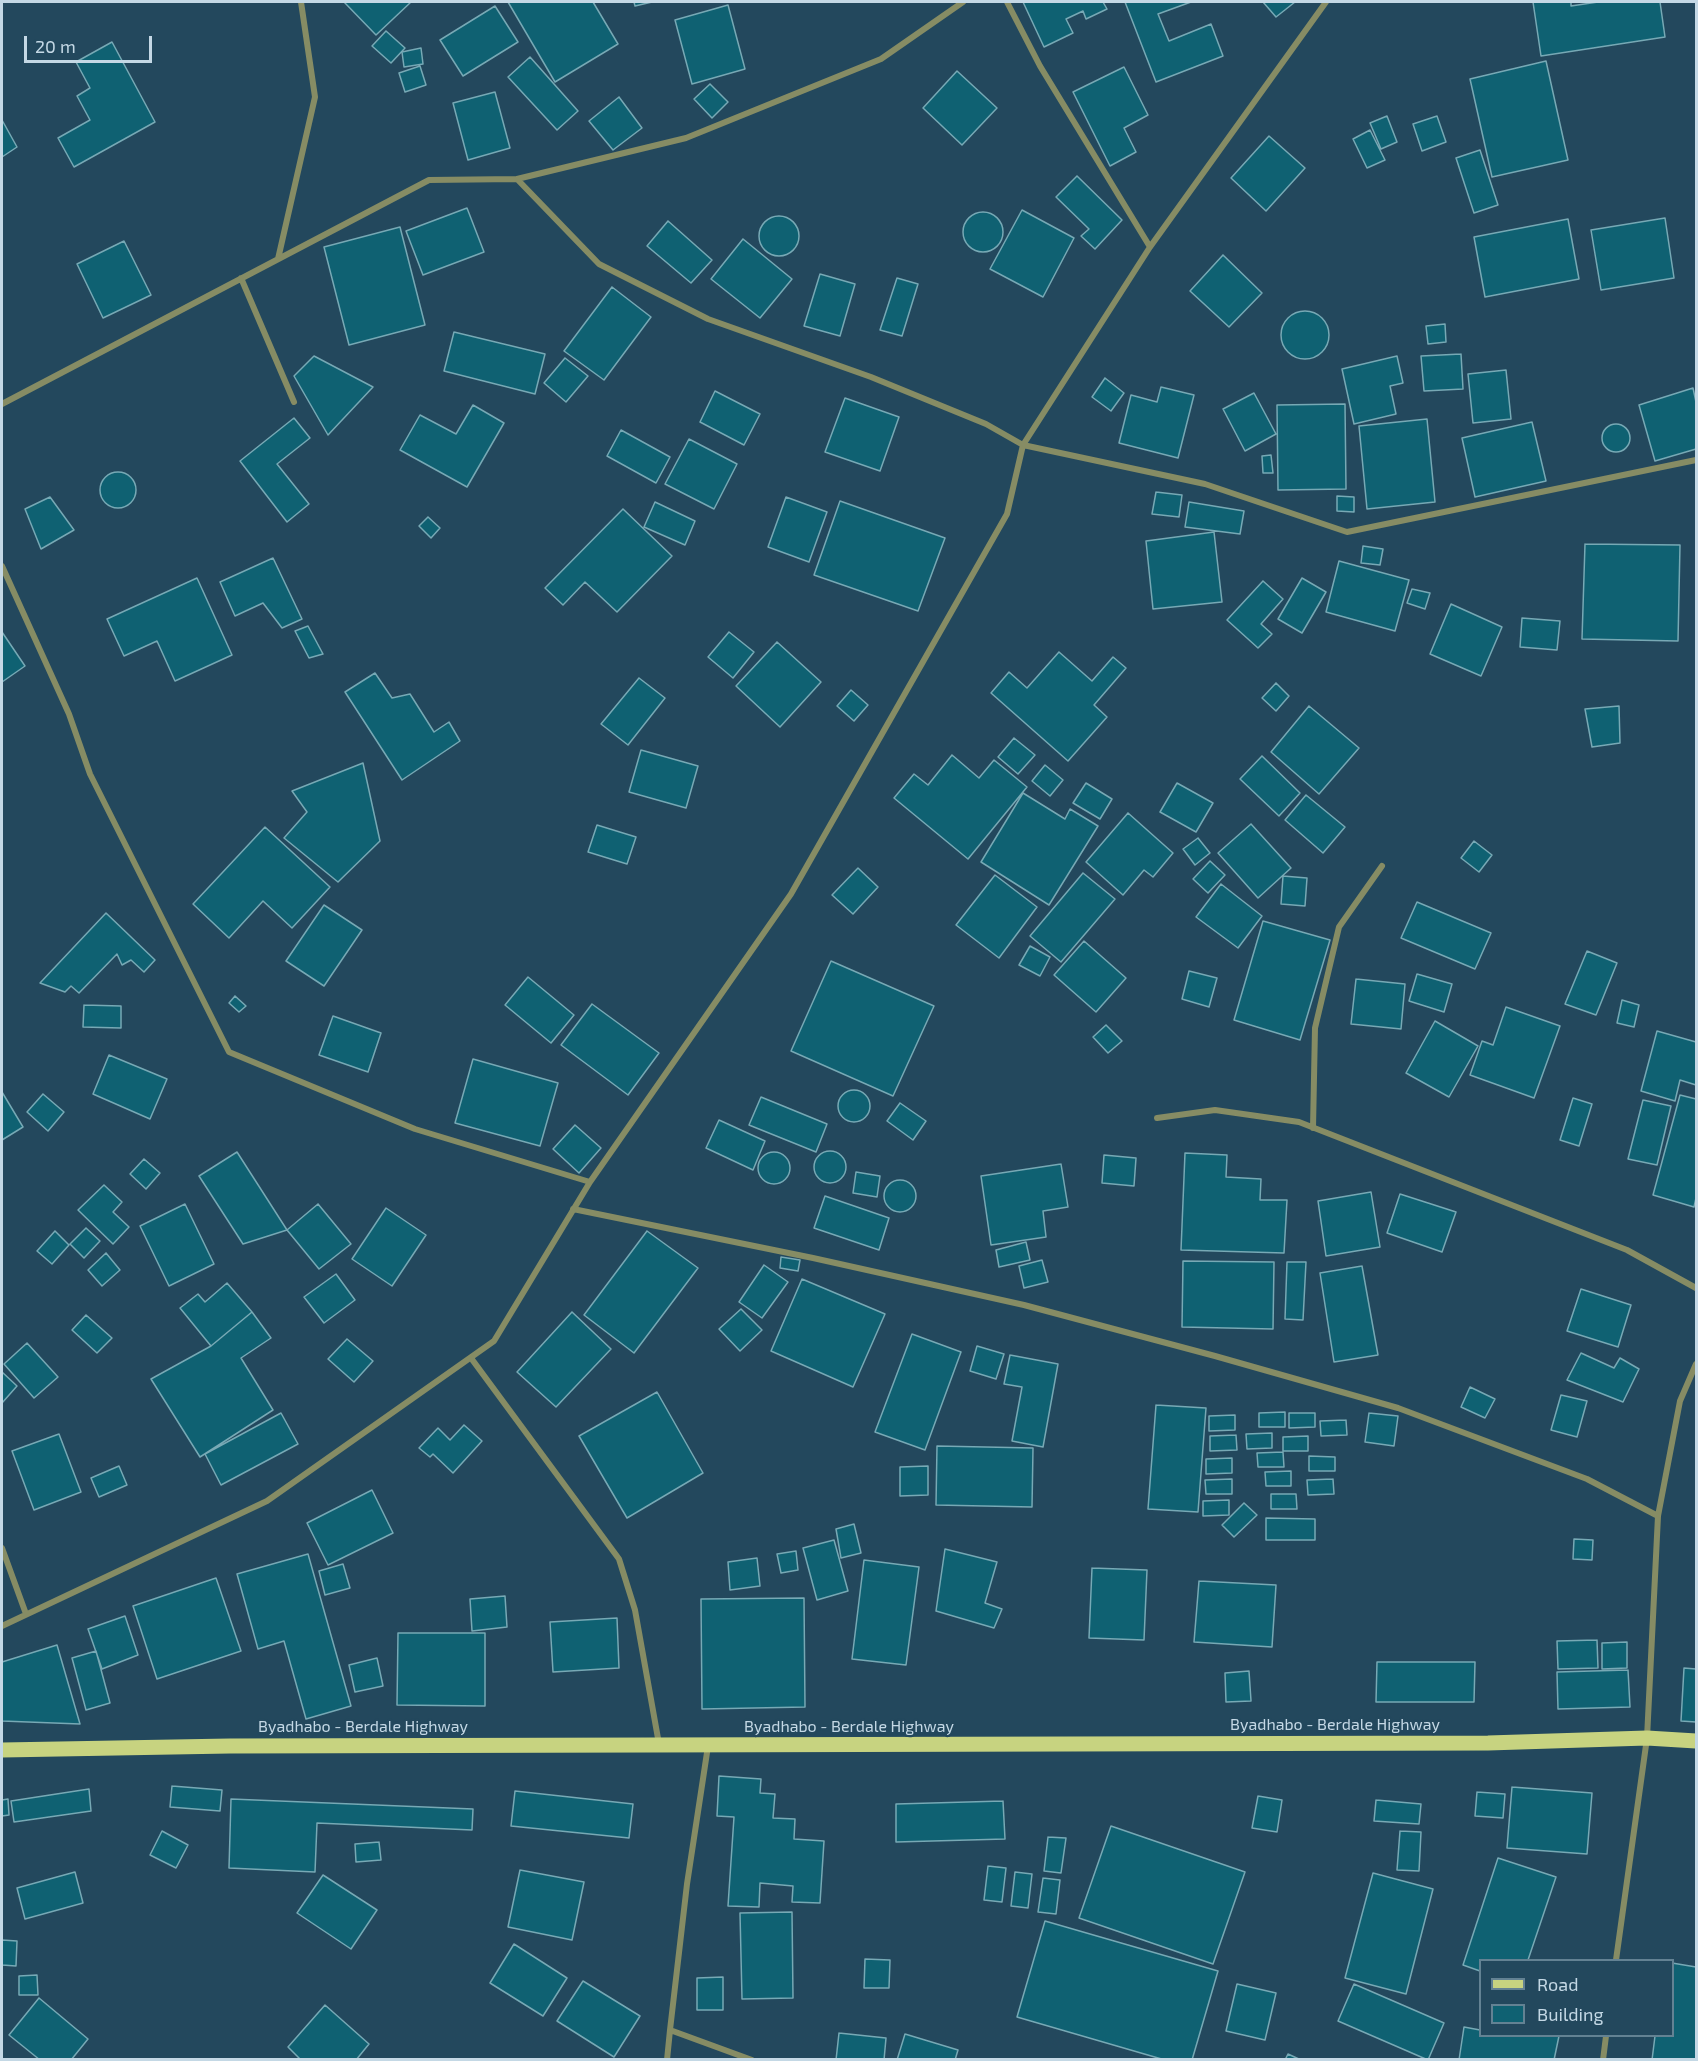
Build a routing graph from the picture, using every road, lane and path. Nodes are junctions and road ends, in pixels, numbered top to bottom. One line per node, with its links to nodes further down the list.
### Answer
1 (301, 2): 7 (street)
2 (963, 2): 5 (street)
3 (1006, 2): 6 (street)
4 (1326, 2): 6 (street)
5 (517, 179): 7 (street); 11 (street)
6 (1150, 247): 11 (street)
7 (278, 259): 8 (street)
8 (241, 278): 9 (street); 10 (street)
9 (294, 402)
10 (2, 404)
11 (1023, 445): 12 (street); 17 (street)
12 (1696, 460)
13 (2, 566): 17 (street)
14 (1382, 866): 16 (street)
15 (1157, 1118): 16 (street)
16 (1313, 1128): 19 (street)
17 (590, 1182): 18 (street)
18 (573, 1209): 20 (street); 22 (street)
19 (1696, 1288)
20 (471, 1358): 24 (street); 28 (street)
21 (1696, 1364): 22 (street)
22 (1658, 1516): 26 (street)
23 (2, 1548): 24 (street)
24 (26, 1614): 25 (street)
25 (2, 1626)
26 (1647, 1737): 27 (main road, Byadhabo - Berdale Highway); 29 (main road, Byadhabo - Berdale Highway); 31 (street)
27 (1696, 1741)
28 (659, 1745): 29 (main road, Byadhabo - Berdale Highway); 30 (main road, Byadhabo - Berdale Highway)
29 (708, 1745): 32 (street)
30 (2, 1750)
31 (1616, 1959)
32 (670, 2030): 34 (street); 35 (street)
33 (1606, 2037): 36 (street)
34 (667, 2060)
35 (752, 2060)
36 (1603, 2060)

